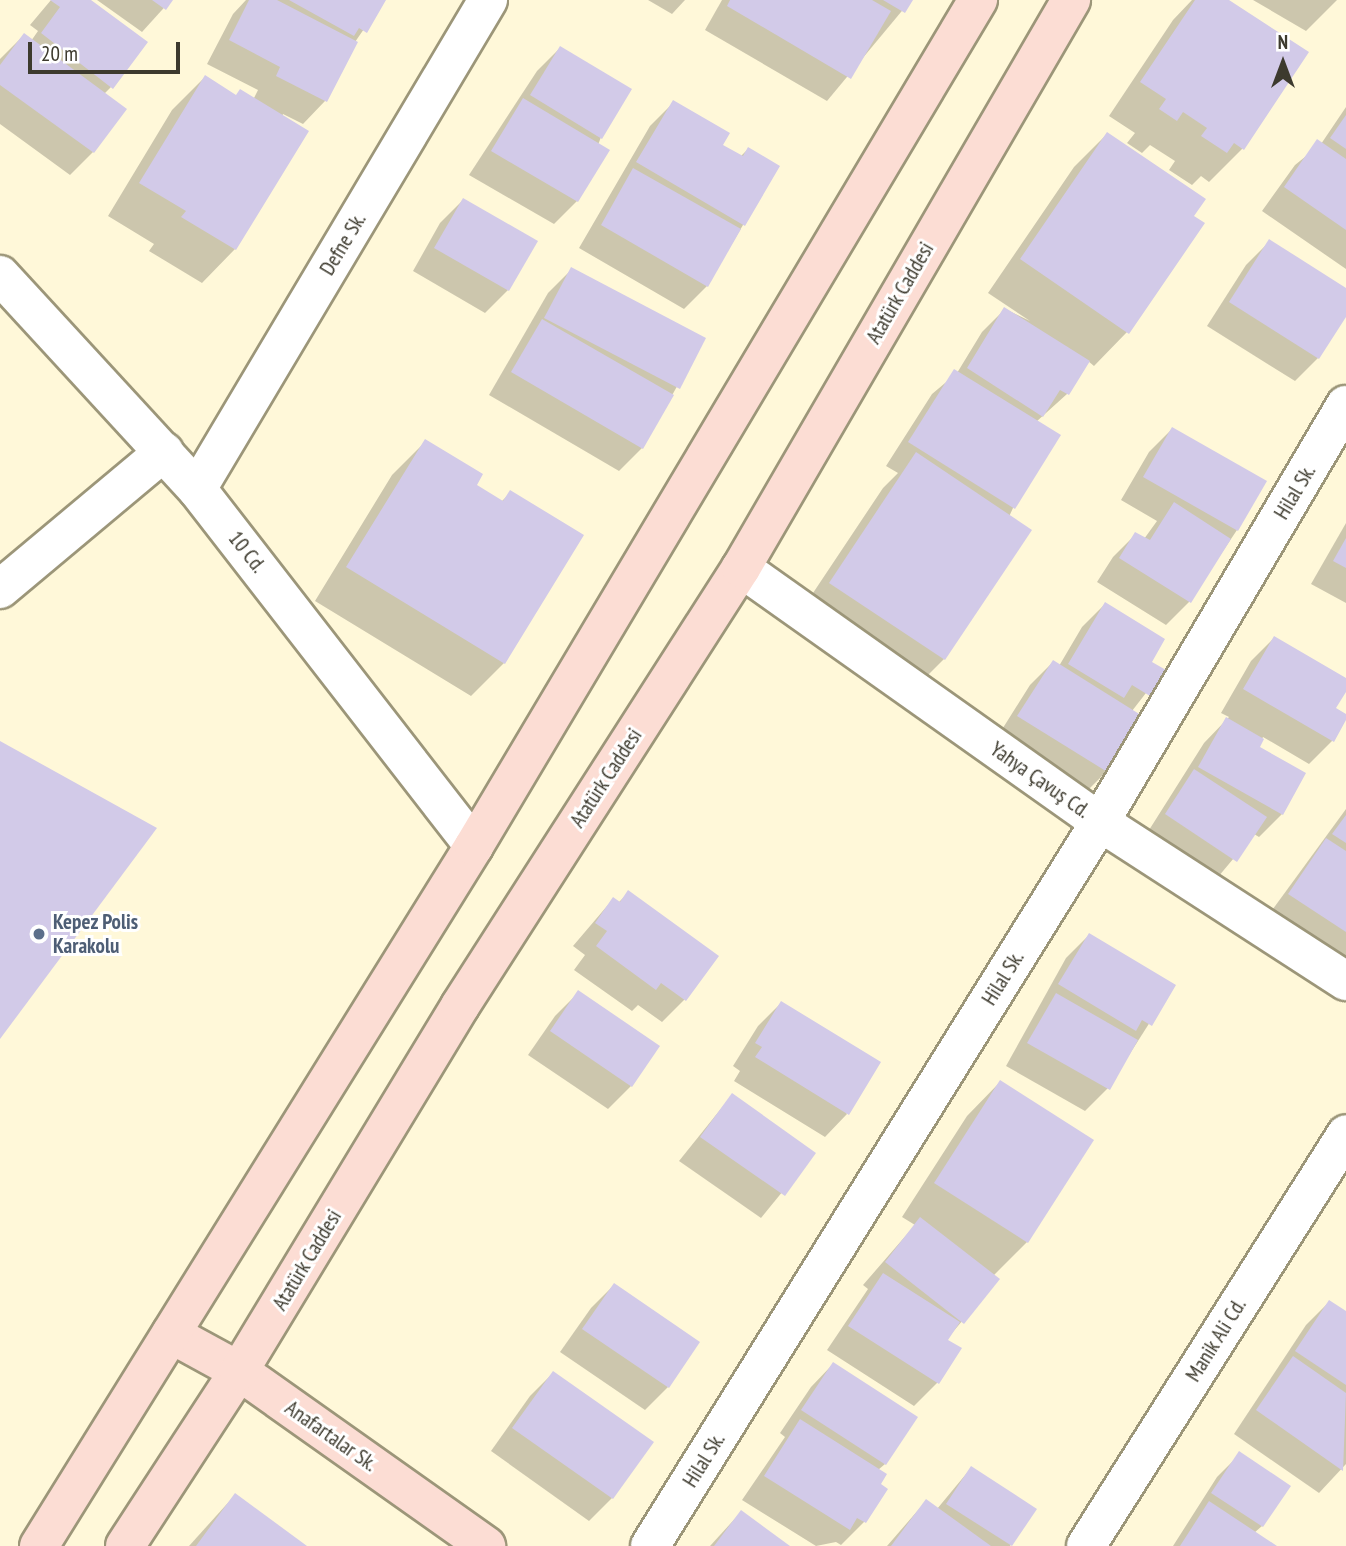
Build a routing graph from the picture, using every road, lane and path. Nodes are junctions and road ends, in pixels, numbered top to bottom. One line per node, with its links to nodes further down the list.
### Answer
1 (488, 0): 7 (street, Defne Sk.)
2 (978, 0): 11 (main road)
3 (1071, 0): 8 (main road, Atatürk Caddesi)
4 (0, 275): 6 (street, 10 Cd.)
5 (1346, 405): 10 (street, Hilal Sk.)
6 (164, 452): 7 (street, 10 Cd.); 9 (street)
7 (197, 489): 11 (street, 10 Cd.)
8 (741, 568): 10 (street, Yahya Çavuş Cd.); 15 (main road, Atatürk Caddesi)
9 (0, 589)
10 (1100, 822): 12 (street, Yahya Çavuş Cd.); 19 (street, Hilal Sk.)
11 (474, 846): 14 (main road)
12 (1346, 981)
13 (1346, 1134): 20 (street, Manik Ali Cd.)
14 (171, 1334): 15 (main road, Anafartalar Sk.); 16 (main road)
15 (239, 1371): 17 (main road, Atatürk Caddesi); 18 (main road, Anafartalar Sk.)
16 (39, 1546)
17 (125, 1546)
18 (486, 1546)
19 (650, 1546)
20 (1086, 1546)

